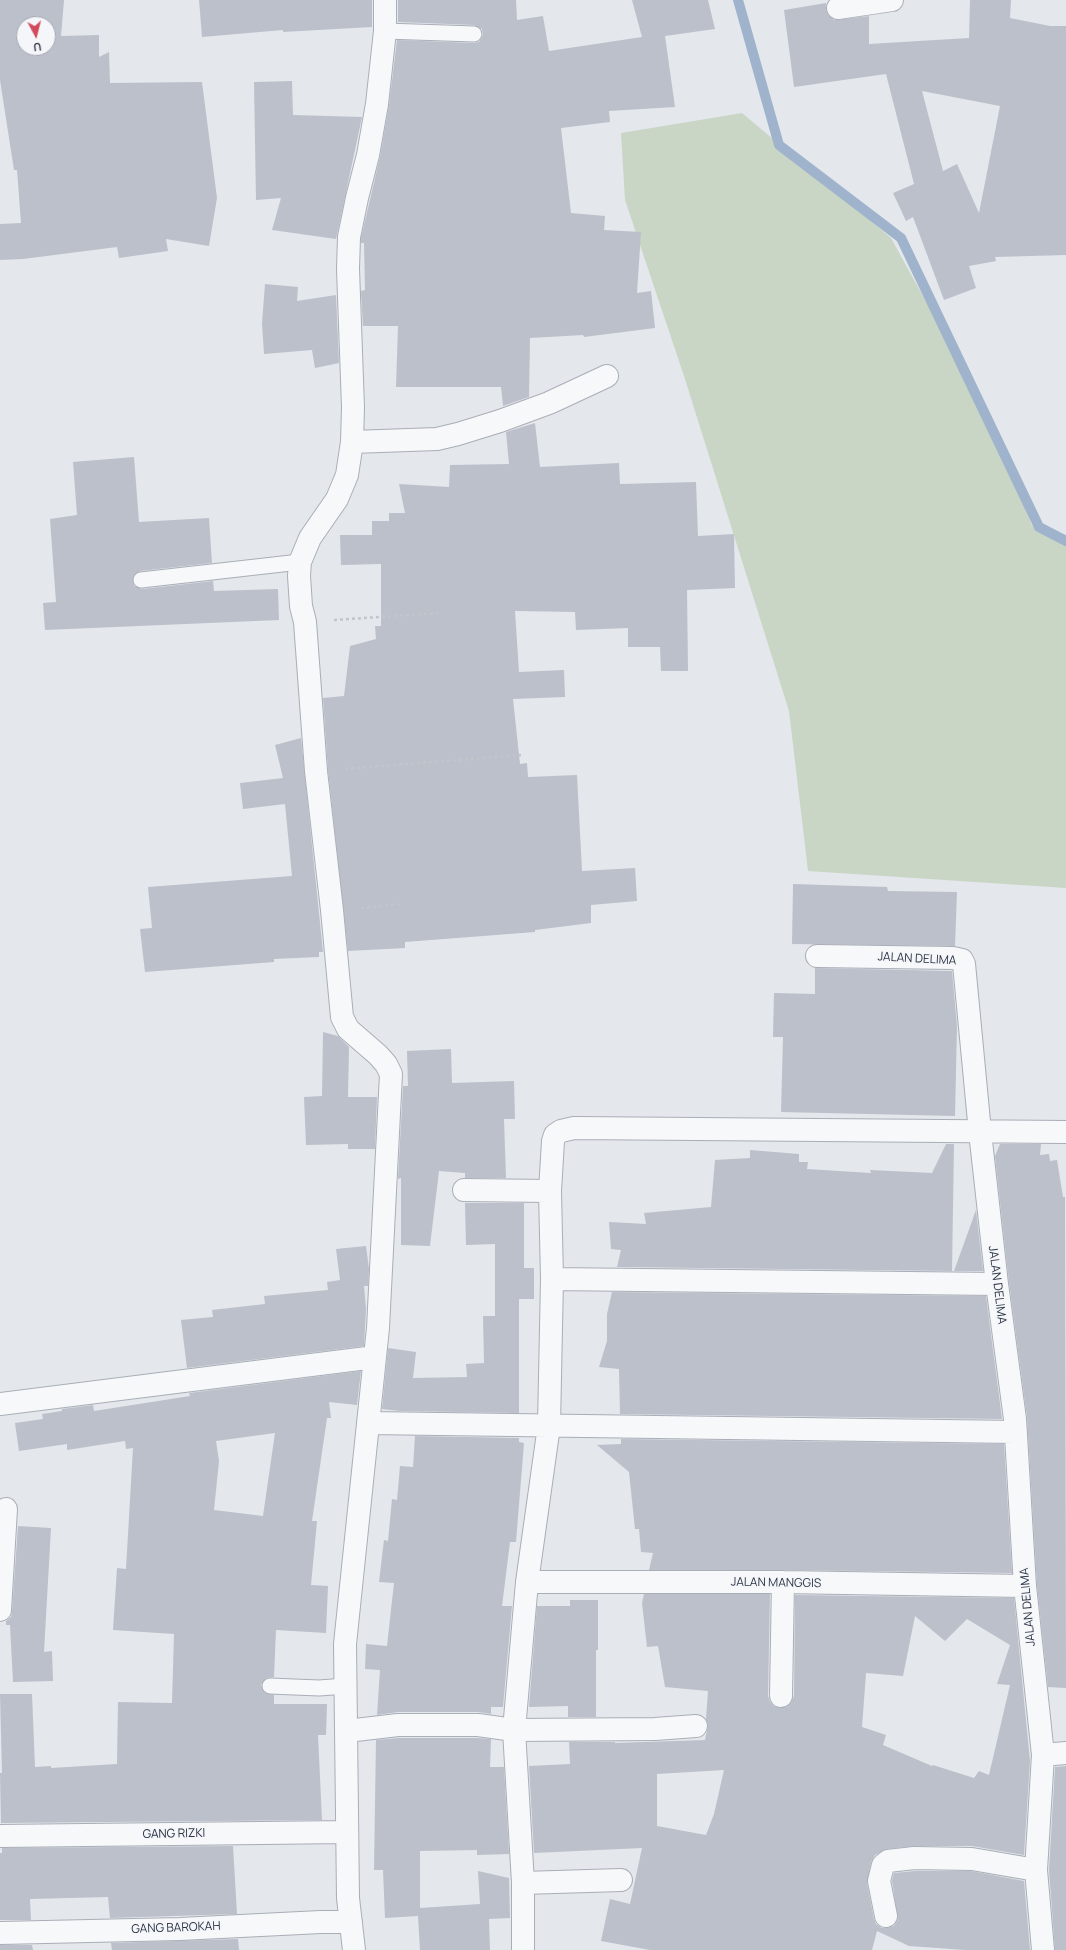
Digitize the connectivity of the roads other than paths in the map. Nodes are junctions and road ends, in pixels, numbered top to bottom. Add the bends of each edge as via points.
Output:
1 (385, 0) edge
2 (892, 0) edge
3 (838, 8) dead end
4 (385, 31) junction
5 (474, 34) dead end
6 (607, 376) dead end
7 (352, 442) junction
8 (300, 562) junction
9 (140, 580) dead end
10 (817, 956) dead end
11 (980, 1132) junction
12 (1066, 1132) edge
13 (464, 1190) dead end
14 (550, 1191) junction
15 (552, 1279) junction
16 (997, 1284) junction
17 (375, 1357) junction
18 (0, 1404) edge
19 (368, 1424) junction
20 (549, 1426) junction
21 (1016, 1432) junction
22 (6, 1509) dead end
23 (527, 1582) junction
24 (783, 1582) junction
25 (1025, 1586) junction
26 (0, 1610) edge
27 (270, 1686) dead end
28 (346, 1686) junction
29 (780, 1696) dead end
30 (696, 1726) dead end
31 (514, 1730) junction
32 (347, 1731) junction
33 (1066, 1753) edge
34 (1043, 1755) junction
35 (347, 1832) junction
36 (0, 1836) edge
37 (1036, 1870) junction
38 (621, 1880) dead end
39 (523, 1883) junction
40 (886, 1916) dead end
41 (351, 1922) junction
42 (0, 1933) edge
43 (354, 1950) edge
44 (523, 1950) edge
45 (1043, 1950) edge

1 - 4 street
2 - 3 street
4 - 5 lane
4 - 7 street via 373,126 349,237 353,372
6 - 7 street via 549,403 458,434 437,439
7 - 8 street via 343,486 326,517 310,538
8 - 9 lane
8 - 17 street via 301,606 305,622 316,771 342,1017 348,1029 378,1055 391,1074
10 - 11 street, JALAN DELIMA via 962,960
11 - 12 street
11 - 14 street via 574,1128 558,1132 553,1141
11 - 16 street, JALAN DELIMA
13 - 14 street
14 - 15 street
15 - 16 street
15 - 20 street
16 - 21 street, JALAN DELIMA
17 - 18 street
17 - 19 street
19 - 20 street
19 - 28 street via 346,1624
20 - 21 street
20 - 23 street
21 - 25 street, JALAN DELIMA
22 - 26 street
23 - 24 street, JALAN MANGGIS
23 - 31 street
24 - 25 street, JALAN MANGGIS
24 - 29 street
25 - 34 street, JALAN DELIMA
27 - 28 lane
28 - 32 street
30 - 31 street via 655,1729
31 - 32 street via 478,1725 398,1725
31 - 39 street
32 - 35 street
33 - 34 street
34 - 37 street, JALAN DELIMA
35 - 36 street, GANG RIZKI
35 - 41 street
37 - 40 street via 972,1859 914,1858 888,1861 883,1865 879,1881
37 - 45 street, JALAN DELIMA
38 - 39 street
39 - 44 street
41 - 42 street, GANG BAROKAH
41 - 43 street

